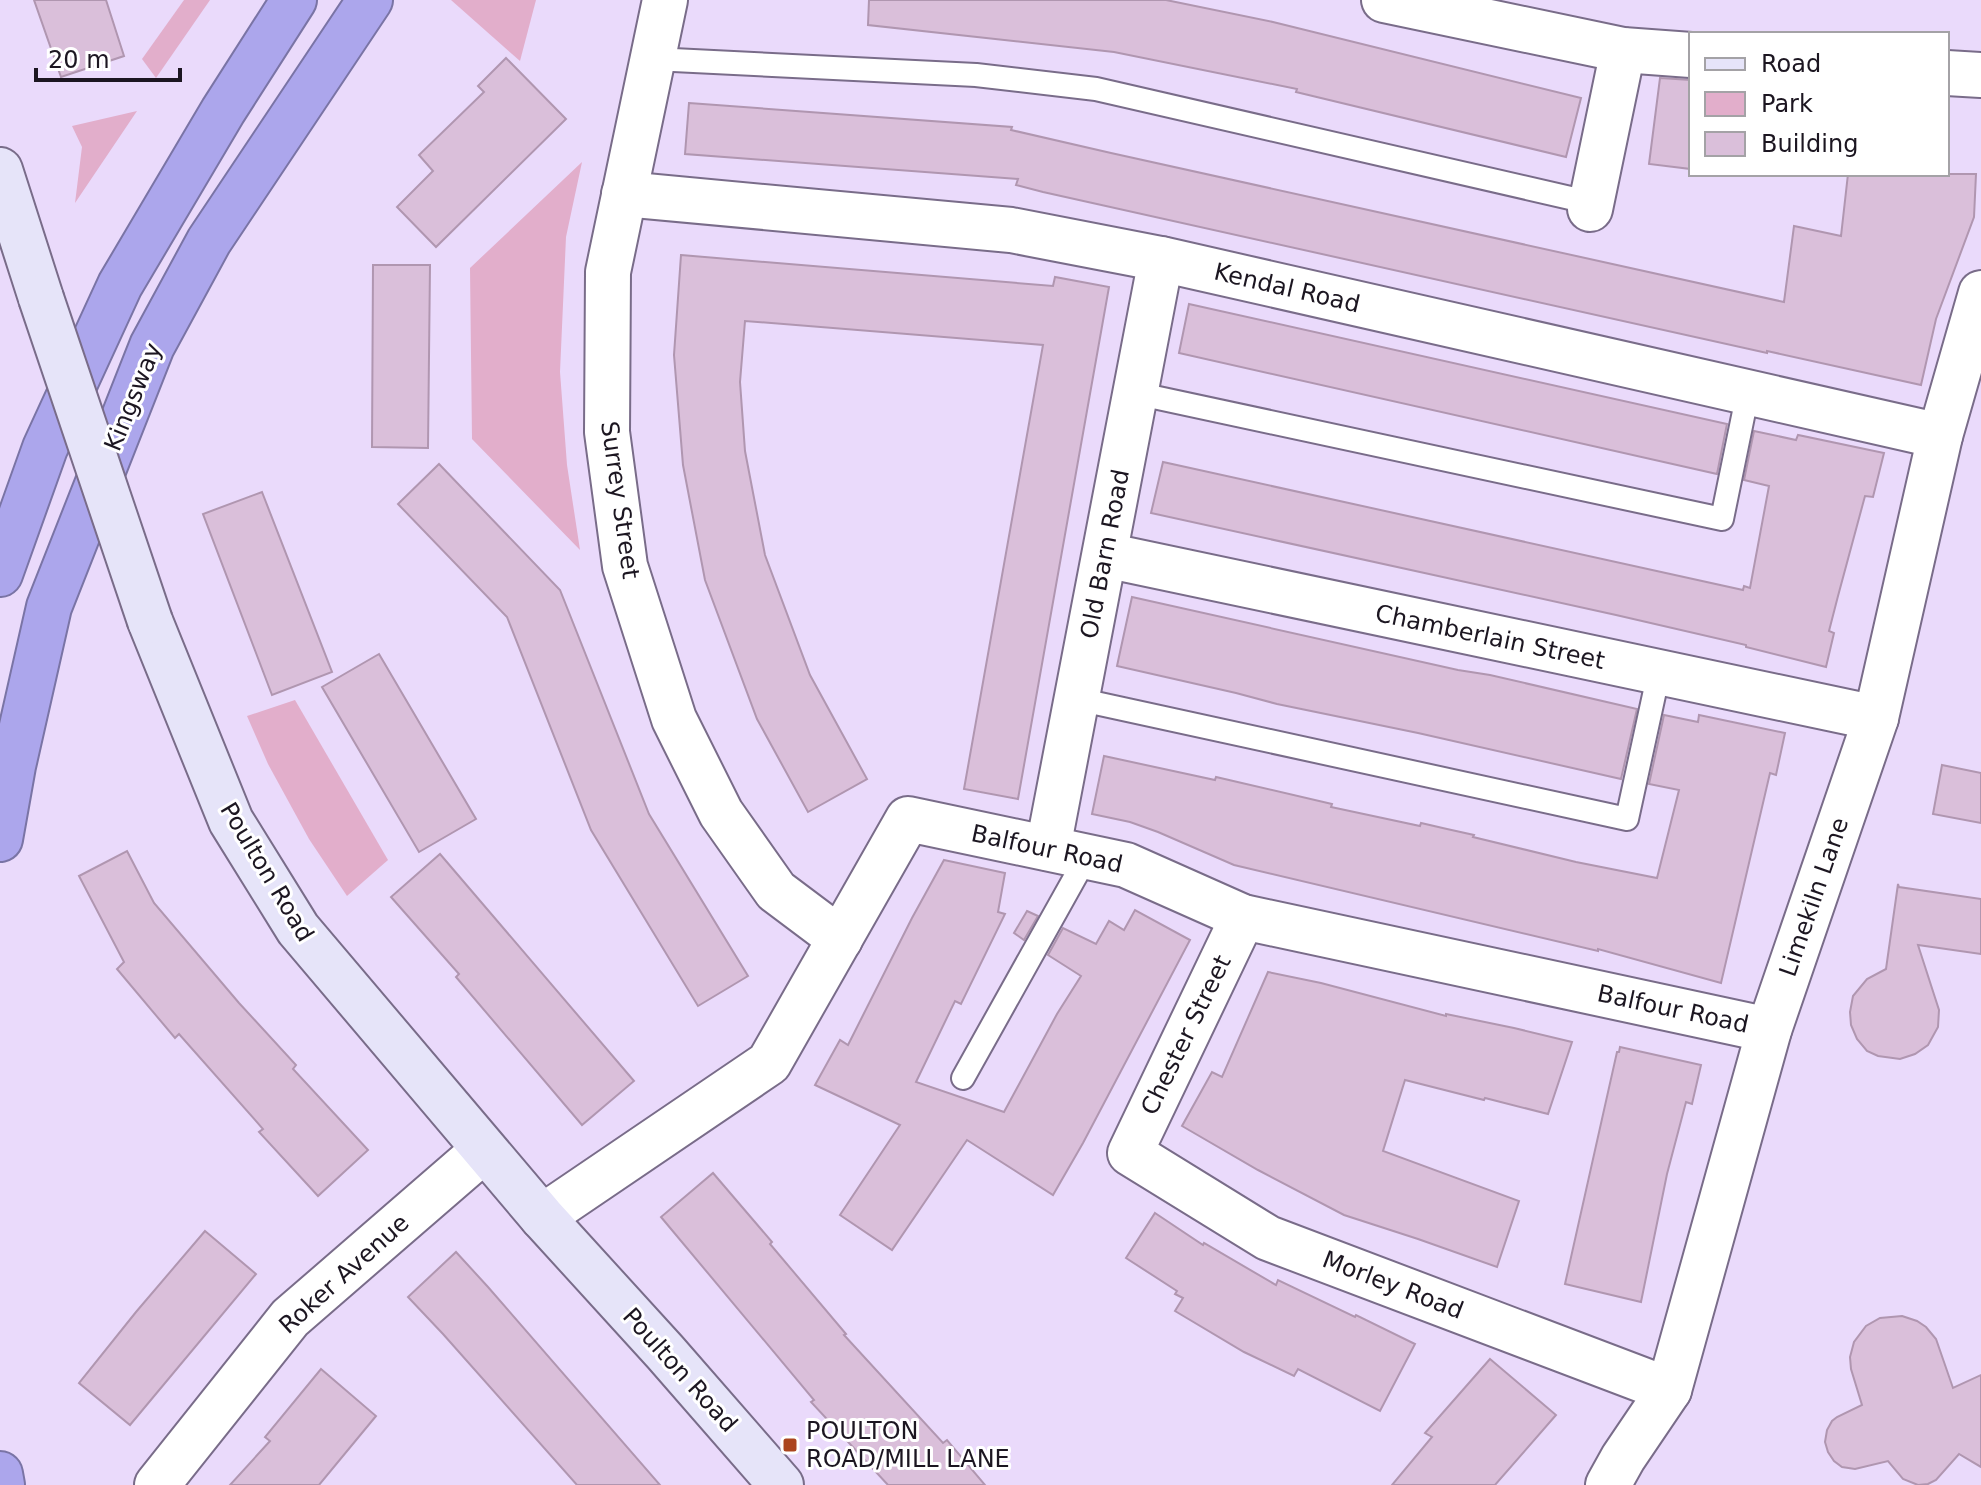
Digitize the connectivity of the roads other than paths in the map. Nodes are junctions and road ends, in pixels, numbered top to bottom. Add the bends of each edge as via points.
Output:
1 (294, 0) edge
2 (370, 0) edge
3 (665, 0) edge
4 (1384, 0) edge
5 (1623, 50) junction
6 (1689, 55) edge
7 (653, 59) junction
8 (1949, 73) edge
9 (1981, 75) edge
10 (0, 170) edge
11 (624, 194) junction
12 (1591, 206) joint
13 (10, 238) edge
14 (1161, 259) junction
15 (1981, 293) edge
16 (1748, 392) junction
17 (1135, 393) junction
18 (1940, 436) junction
19 (1105, 555) junction
20 (0, 574) edge
21 (1659, 672) junction
22 (1077, 699) junction
23 (1876, 718) junction
24 (0, 839) edge
25 (1068, 852) junction
26 (1243, 917) junction
27 (840, 939) junction
28 (1769, 1030) junction
29 (963, 1078) dead end
30 (484, 1150) junction
31 (1130, 1153) joint
32 (542, 1217) junction
33 (1669, 1390) junction
34 (0, 1474) edge
35 (2, 1485) edge
36 (157, 1485) edge
37 (781, 1485) edge
38 (1608, 1485) edge

1 - 20 highway via 120,285 45,448
2 - 24 highway, Kingsway via 209,241 152,346 49,607
3 - 7 street, Surrey Street
4 - 5 street
5 - 6 street
5 - 12 street
7 - 11 street, Surrey Street
7 - 12 lane via 976,75 1096,89
8 - 9 street
10 - 13 main road, Poulton Road
11 - 14 street, Kendal Road via 1011,230
11 - 27 street, Surrey Street via 608,272 607,432 625,566 674,719 721,813 776,891
13 - 30 main road, Poulton Road, bridge via 41,298 150,621 231,821 298,929
14 - 16 street, Kendal Road
14 - 17 street, Old Barn Road
15 - 18 street, Limekiln Lane
16 - 17 lane via 1722,519
16 - 18 street, Kendal Road
17 - 19 street, Old Barn Road
18 - 23 street, Limekiln Lane
19 - 21 street, Chamberlain Street
19 - 22 street, Old Barn Road
21 - 22 lane via 1627,819
21 - 23 street, Chamberlain Street
22 - 25 street, Old Barn Road
23 - 28 street, Limekiln Lane
25 - 26 street, Balfour Road via 1126,865
25 - 27 street, Balfour Road via 908,819
25 - 29 lane
26 - 28 street, Balfour Road
26 - 31 street, Chester Street
27 - 32 street, Balfour Road via 769,1063
28 - 33 street, Limekiln Lane
30 - 32 main road, Poulton Road
30 - 36 street, Roker Avenue via 290,1318
31 - 33 street, Morley Road via 1268,1238
32 - 37 main road, Poulton Road
33 - 38 street, Limekiln Lane
34 - 35 highway

